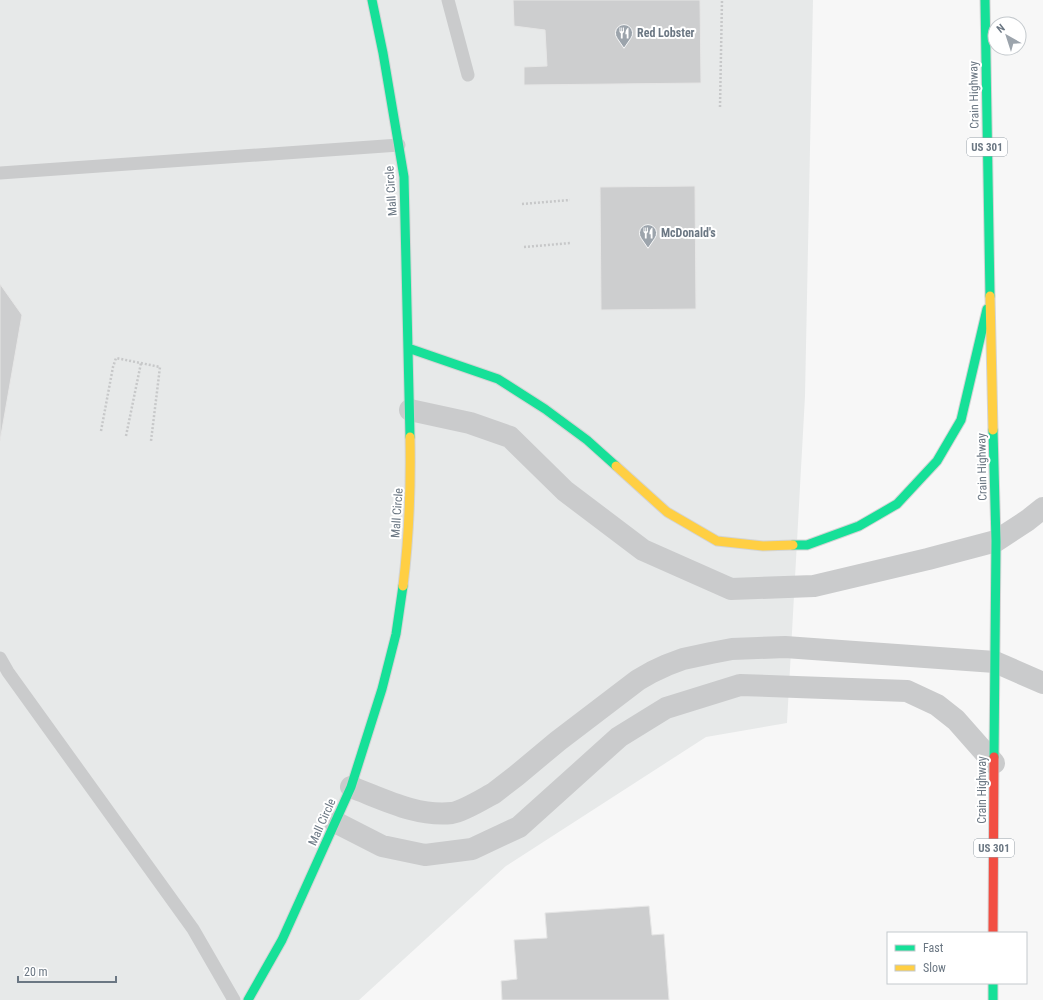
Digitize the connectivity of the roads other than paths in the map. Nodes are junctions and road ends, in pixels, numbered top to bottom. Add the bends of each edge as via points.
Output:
1 (372, 0) edge
2 (448, 0) edge
3 (986, 0) edge
4 (468, 75) dead end
5 (399, 145) junction
6 (0, 173) edge
7 (990, 294) junction
8 (408, 348) junction
9 (410, 410) junction
10 (1043, 508) edge
11 (996, 541) junction
12 (0, 658) edge
13 (995, 662) junction
14 (1043, 683) edge
15 (994, 763) junction
16 (351, 787) junction
17 (335, 822) junction
18 (993, 932) edge
19 (993, 984) edge
20 (234, 1000) edge
21 (248, 1000) edge
22 (993, 1000) edge

1 - 5 main road, Mall Circle
2 - 4 lane
3 - 7 main road, Crain Highway / US 301
5 - 6 lane
5 - 8 main road, Mall Circle via 404,177
7 - 8 main road via 961,420 937,461 897,504 860,526 807,545 763,546 717,541 667,512 587,440 505,383
7 - 11 main road, Crain Highway / US 301
8 - 9 main road, Mall Circle
9 - 11 street via 470,423 510,437 565,490 643,550 731,589 814,586
9 - 16 main road, Mall Circle via 412,479 405,568 396,634 382,689
10 - 11 street
11 - 13 main road, Crain Highway / US 301
12 - 20 lane via 193,929
13 - 14 street
13 - 15 main road, Crain Highway / US 301
13 - 16 street via 785,647 732,649 711,653 683,659 643,677 494,793 453,813 423,813
15 - 17 street via 956,720 937,705 907,691 740,685 666,708 619,738 519,827 472,849 425,855 382,846
15 - 18 main road, Crain Highway / US 301
16 - 17 main road, Mall Circle
17 - 21 main road, Mall Circle via 282,940
19 - 22 main road

